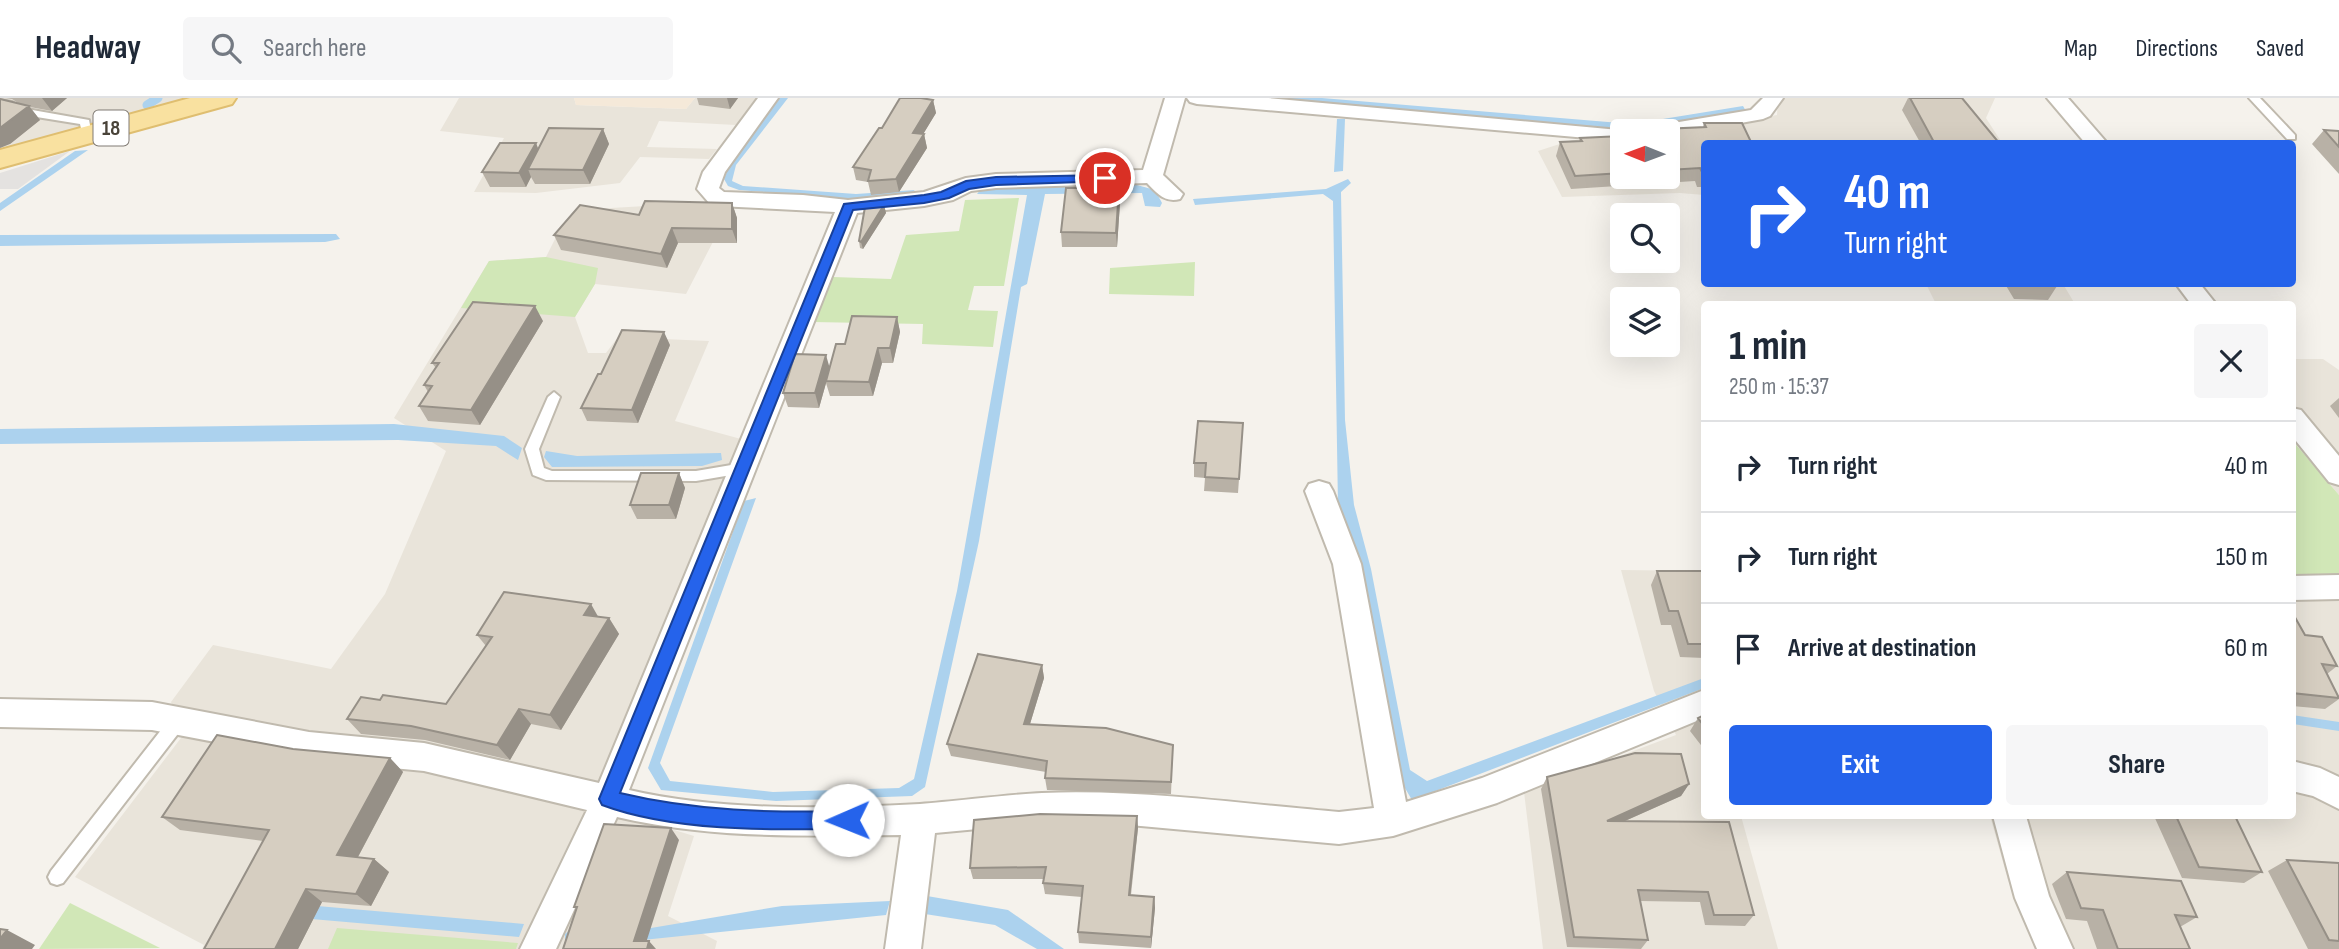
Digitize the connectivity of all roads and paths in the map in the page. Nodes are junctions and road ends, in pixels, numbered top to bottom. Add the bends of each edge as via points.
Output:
1 (768, 98) edge
2 (1175, 98) edge
3 (1197, 98) edge
4 (1773, 98) edge
5 (2057, 98) edge
6 (2254, 98) edge
7 (209, 100) edge
8 (0, 103) edge
9 (1680, 128) edge
10 (1610, 134) edge
11 (87, 135) junction
12 (2291, 137) dead end
13 (2094, 140) edge
14 (0, 159) edge
15 (1152, 176) junction
16 (1172, 194) dead end
17 (848, 207) junction
18 (2190, 287) edge
19 (2202, 301) edge
20 (554, 397) dead end
21 (2296, 422) edge
22 (743, 468) junction
23 (2339, 475) edge
24 (1320, 491) dead end
25 (2339, 587) edge
26 (2296, 588) edge
27 (1701, 705) edge
28 (0, 713) edge
29 (178, 721) junction
30 (2296, 777) edge
31 (2339, 794) edge
32 (609, 799) junction
33 (920, 819) junction
34 (2011, 819) edge
35 (1393, 821) junction
36 (57, 877) dead end
37 (538, 949) edge
38 (903, 949) edge
39 (2055, 949) edge

1 - 17 street via 714,172 708,189 718,198
2 - 15 street
3 - 10 street
4 - 9 street via 1756,115
5 - 13 street
6 - 12 lane
7 - 11 main road, 18
8 - 11 lane via 18,111 85,122
11 - 14 main road, 18
15 - 16 street
15 - 17 street via 996,181 924,199
17 - 22 street
18 - 19 street
20 - 22 lane via 532,449 538,471 551,476 696,477
21 - 23 street
22 - 32 street
24 - 35 street via 1347,564
25 - 26 street
27 - 35 street via 1485,792
28 - 29 street via 152,716
29 - 32 street via 309,746 424,757
29 - 36 lane
30 - 31 street
32 - 33 street via 664,813 776,821
32 - 37 street
33 - 35 street via 1042,808 1108,808 1339,828
33 - 38 street
34 - 39 street via 2032,898

